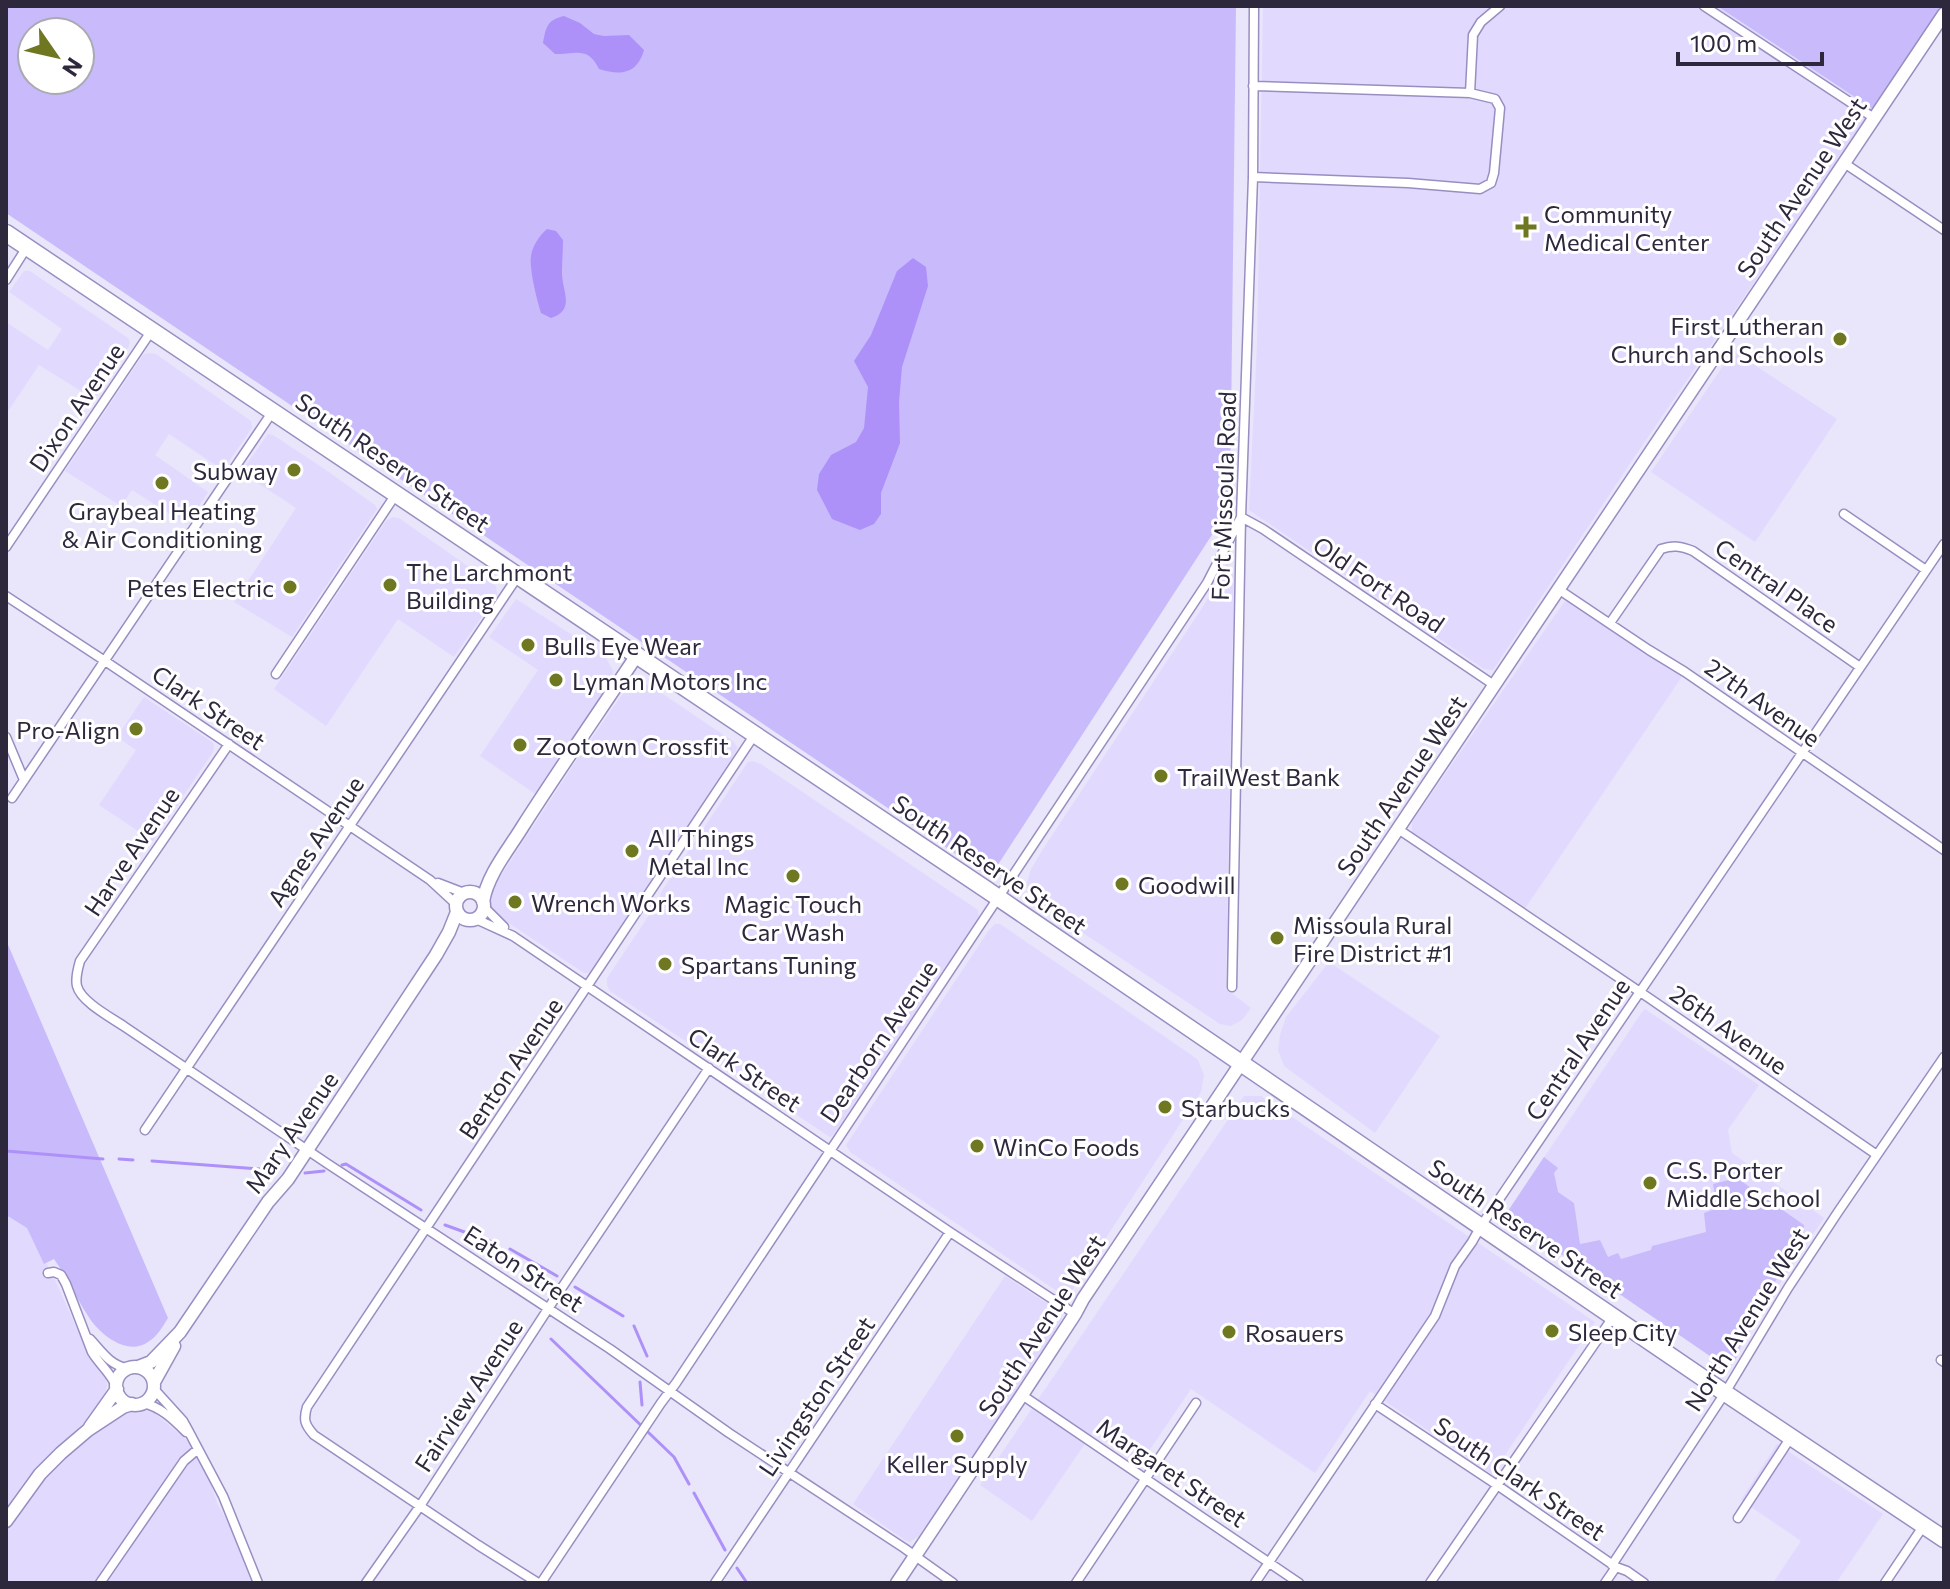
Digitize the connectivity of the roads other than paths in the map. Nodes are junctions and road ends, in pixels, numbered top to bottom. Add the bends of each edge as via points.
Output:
1 (1254, 6) edge
2 (1500, 6) edge
3 (1704, 6) edge
4 (1944, 14) edge
5 (1253, 86) junction
6 (1470, 93) junction
7 (1874, 118) junction
8 (1844, 163) junction
9 (1253, 177) junction
10 (1944, 230) edge
11 (6, 233) edge
12 (28, 247) junction
13 (6, 280) edge
14 (152, 330) junction
15 (273, 411) junction
16 (397, 494) junction
17 (1844, 514) dead end
18 (1241, 517) junction
19 (1944, 544) edge
20 (6, 547) edge
21 (1926, 570) junction
22 (518, 576) junction
23 (1558, 589) junction
24 (6, 596) edge
25 (1610, 623) junction
26 (637, 655) junction
27 (105, 661) junction
28 (1860, 667) junction
29 (276, 674) dead end
30 (1494, 685) junction
31 (755, 734) junction
32 (6, 737) edge
33 (229, 744) junction
34 (1801, 753) junction
35 (24, 780) junction
36 (12, 798) dead end
37 (348, 827) junction
38 (1398, 829) junction
39 (1944, 850) edge
40 (498, 866) junction
41 (999, 897) junction
42 (484, 904) junction
43 (465, 907) junction
44 (513, 936) junction
45 (76, 984) joint
46 (587, 987) junction
47 (1232, 987) dead end
48 (1640, 992) junction
49 (1944, 1057) edge
50 (1241, 1062) junction
51 (185, 1068) junction
52 (709, 1068) junction
53 (145, 1130) dead end
54 (307, 1150) junction
55 (830, 1151) junction
56 (1877, 1155) junction
57 (1481, 1226) junction
58 (427, 1228) junction
59 (950, 1232) junction
60 (48, 1273) dead end
61 (549, 1308) junction
62 (1075, 1314) junction
63 (1614, 1316) junction
64 (180, 1332) junction
65 (87, 1336) junction
66 (132, 1368) junction
67 (154, 1386) junction
68 (116, 1388) junction
69 (671, 1391) junction
70 (1725, 1393) junction
71 (1022, 1395) junction
72 (1196, 1403) dead end
73 (137, 1404) junction
74 (1375, 1404) junction
75 (85, 1432) junction
76 (1791, 1437) junction
77 (198, 1449) junction
78 (789, 1473) junction
79 (1146, 1479) junction
80 (1497, 1485) junction
81 (420, 1506) junction
82 (1738, 1518) dead end
83 (6, 1521) edge
84 (1924, 1525) junction
85 (1944, 1539) edge
86 (915, 1556) junction
87 (1269, 1562) junction
88 (1614, 1566) junction
89 (100, 1583) edge
90 (258, 1583) edge
91 (366, 1583) edge
92 (540, 1583) edge
93 (715, 1583) edge
94 (897, 1583) edge
95 (953, 1583) edge
96 (1076, 1583) edge
97 (1255, 1583) edge
98 (1299, 1583) edge
99 (1430, 1583) edge
100 (1605, 1583) edge
101 (1644, 1583) edge
102 (1885, 1583) edge

1 - 5 street, Fort Missoula Road
2 - 6 street via 1473,35
3 - 7 street
4 - 7 street, South Avenue West
5 - 6 street
5 - 9 street, Fort Missoula Road
6 - 9 street via 1495,99 1500,108 1494,173 1491,183 1480,189
7 - 8 street, South Avenue West
8 - 10 street
8 - 23 street, South Avenue West
9 - 18 street, Fort Missoula Road
11 - 12 highway, South Reserve Street
12 - 13 street
12 - 14 highway, South Reserve Street
14 - 15 highway, South Reserve Street
14 - 20 street, Dixon Avenue
15 - 16 highway, South Reserve Street
15 - 27 street
16 - 22 highway, South Reserve Street
16 - 29 street
17 - 21 street
18 - 30 street, Old Fort Road
18 - 41 street, Dearborn Avenue via 1207,583
18 - 47 street, Fort Missoula Road
19 - 21 street, Central Avenue
21 - 28 street, Central Avenue
22 - 26 highway, South Reserve Street
22 - 37 street, Agnes Avenue
23 - 25 street, 27th Avenue
23 - 30 street, South Avenue West
24 - 27 street, Clark Street
25 - 28 street, Central Place via 1661,549 1681,546
25 - 34 street, 27th Avenue
26 - 31 highway, South Reserve Street
26 - 40 street
27 - 33 street, Clark Street
27 - 35 street
28 - 34 street, Central Avenue
30 - 38 street, South Avenue West
31 - 41 highway, South Reserve Street
31 - 46 street, Benton Avenue
32 - 35 street
33 - 37 street, Clark Street
33 - 45 street, Harve Avenue via 80,961
34 - 39 street, 27th Avenue
34 - 48 street, Central Avenue
35 - 36 street
37 - 43 street, Clark Street
37 - 51 street, Agnes Avenue
38 - 48 street, 26th Avenue
38 - 50 street, South Avenue West
40 - 42 street
40 - 43 street
41 - 50 highway, South Reserve Street
41 - 55 street, Dearborn Avenue
42 - 43 street via 478,894
42 - 43 street via 480,916
42 - 44 street
43 - 44 street, Clark Street
43 - 54 street, Mary Avenue
44 - 46 street, Clark Street
45 - 51 street, Eaton Street via 94,1006
46 - 52 street, Clark Street
46 - 58 street, Benton Avenue
48 - 56 street, 26th Avenue
48 - 57 street, Central Avenue
49 - 56 street, North Avenue West
50 - 57 highway, South Reserve Street
50 - 62 street, South Avenue West
51 - 53 street, Agnes Avenue
51 - 54 street, Eaton Street
52 - 55 street, Clark Street
52 - 61 street, Fairview Avenue
54 - 58 street, Eaton Street
54 - 64 street, Mary Avenue
55 - 59 street, Clark Street
55 - 69 street, Dearborn Avenue
56 - 70 street, North Avenue West
57 - 63 highway, South Reserve Street
57 - 74 street, Central Avenue via 1455,1266 1435,1316
58 - 61 street, Eaton Street
58 - 81 street, Benton Avenue via 303,1418 314,1435
59 - 62 street, Clark Street
59 - 78 street, Livingston Street
60 - 65 street via 61,1275
61 - 69 street, Eaton Street
61 - 81 street, Fairview Avenue
62 - 71 street, South Avenue West
63 - 70 highway, South Reserve Street
63 - 80 street
64 - 66 street, Mary Avenue via 151,1362
64 - 67 street, Mary Avenue
65 - 66 street via 117,1366
65 - 68 street
66 - 67 street via 149,1372
66 - 68 street via 119,1376
67 - 73 street via 148,1400
67 - 77 street
68 - 73 street via 122,1399
68 - 75 street
69 - 78 street, Eaton Street
69 - 92 street, Dearborn Avenue
70 - 76 highway, South Reserve Street
70 - 88 street, North Avenue West
71 - 79 street, Margaret Street
71 - 86 street, South Avenue West
72 - 79 street
73 - 75 street
73 - 77 street via 164,1412
74 - 80 street, South Clark Street
74 - 87 street, Central Avenue
75 - 83 street via 40,1474
76 - 82 street
76 - 84 highway, South Reserve Street
77 - 89 street via 184,1461
77 - 90 street
78 - 86 street, Eaton Street
78 - 93 street, Livingston Street
79 - 87 street, Margaret Street
79 - 96 street
80 - 88 street, South Clark Street
80 - 99 street
81 - 91 street, Fairview Avenue
81 - 92 street
84 - 85 highway, South Reserve Street
84 - 102 street
86 - 94 street, South Avenue West
86 - 95 street, Eaton Street
87 - 97 street, Central Avenue
87 - 98 street, Margaret Street
88 - 100 street, North Avenue West
88 - 101 street, South Clark Street

